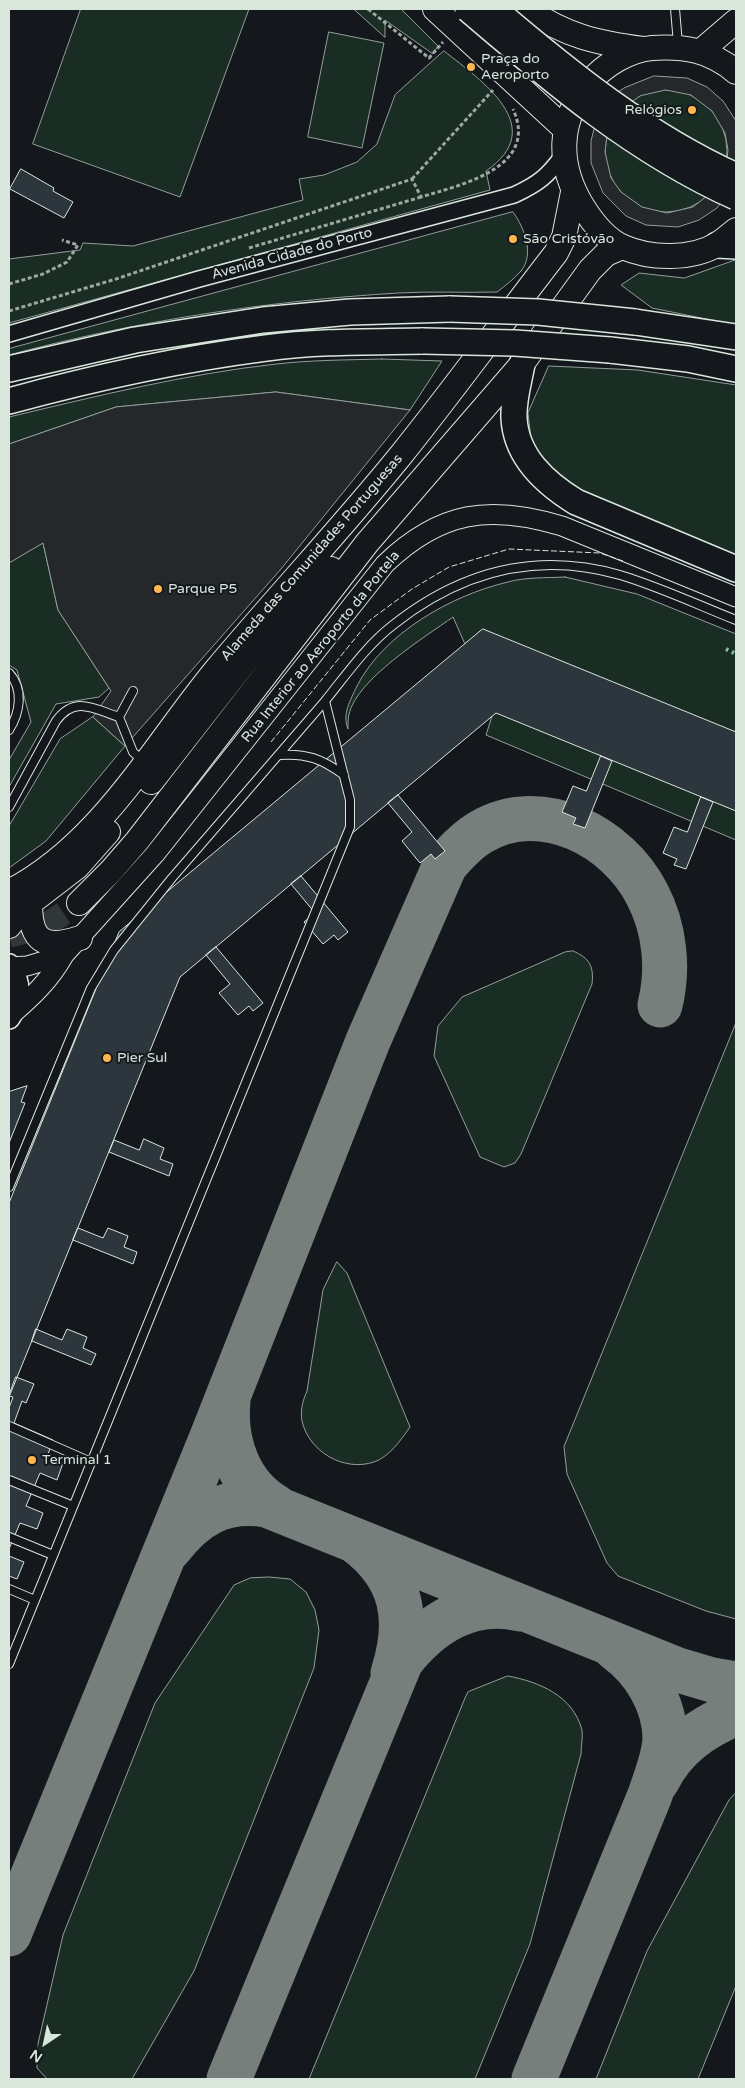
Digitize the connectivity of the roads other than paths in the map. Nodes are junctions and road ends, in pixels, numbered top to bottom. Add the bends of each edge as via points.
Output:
1 (435, 9) edge
2 (468, 9) edge
3 (494, 9) edge
4 (527, 9) edge
5 (676, 9) edge
6 (736, 20) edge
7 (643, 49) junction
8 (690, 49) junction
9 (736, 72) edge
10 (565, 129) junction
11 (563, 155) junction
12 (736, 176) edge
13 (573, 192) junction
14 (736, 197) edge
15 (730, 240) edge
16 (622, 247) junction
17 (9, 334) edge
18 (736, 337) edge
19 (522, 364) junction
20 (9, 369) edge
21 (736, 369) edge
22 (9, 401) edge
23 (367, 543) junction
24 (736, 568) edge
25 (736, 597) edge
26 (736, 620) edge
27 (9, 673) edge
28 (133, 691) dead end
29 (325, 701) junction
30 (119, 717) junction
31 (9, 730) edge
32 (279, 754) junction
33 (146, 764) junction
34 (344, 775) junction
35 (9, 807) edge
36 (19, 893) edge
37 (78, 903) tunnel mouth
38 (9, 926) edge
39 (80, 938) junction
40 (64, 955) junction
41 (10, 966) edge
42 (10, 1017) edge
43 (9, 1187) edge
44 (9, 1426) edge
45 (91, 1462) junction
46 (9, 1480) edge
47 (73, 1506) junction
48 (9, 1537) edge
49 (53, 1555) junction
50 (9, 1589) edge
51 (35, 1600) junction
52 (9, 1664) edge

1 - 10 main road
2 - 14 highway, bridge via 598,117 685,171
3 - 12 highway, bridge via 610,103 691,154
4 - 7 main road via 595,41
5 - 8 lane
6 - 8 main road
7 - 8 main road
7 - 10 main road via 611,63 595,76 582,92
8 - 9 main road via 725,63
10 - 11 main road
11 - 13 main road
11 - 17 street, Avenida Cidade do Porto via 537,185 514,195 199,279
13 - 16 main road via 601,232
13 - 33 main road, Alameda das Comunidades Portuguesas via 564,237 556,253 401,455 305,570 234,648
15 - 16 main road via 683,256 648,254
16 - 19 main road via 606,254 590,270
18 - 20 highway, bridge via 538,312 450,309 350,312 263,320 135,340
19 - 23 main road
19 - 24 highway via 514,418 518,440 531,465 552,487 576,502
21 - 22 highway, bridge via 688,359 516,343 339,342 267,348 142,369
23 - 36 main road via 327,572 258,645 150,784 77,867
23 - 37 main road via 137,840
25 - 39 street, Rua Interior ao Aeroporto da Portela via 562,526 534,518 482,513 440,524 401,548 385,564 155,854
26 - 29 lane via 619,575 577,566 524,565 438,592 391,626
27 - 31 lane via 19,689 19,701
28 - 30 lane
29 - 32 lane
29 - 34 lane
30 - 33 lane via 133,752
30 - 35 lane via 90,707 65,709
32 - 34 lane via 299,753 326,762
32 - 43 lane via 114,950 91,988
33 - 36 main road, Alameda das Comunidades Portuguesas via 91,828
34 - 45 lane via 350,800 350,827
36 - 38 main road via 21,910
36 - 39 main road via 30,924 42,940 62,944
39 - 40 street, Rua Interior ao Aeroporto da Portela
40 - 41 street via 27,966
40 - 42 street, Rua Interior ao Aeroporto da Portela via 54,973
41 - 42 main road via 18,988 16,1005
44 - 45 lane
45 - 47 lane
46 - 47 lane
47 - 49 lane
48 - 49 lane
49 - 51 lane
50 - 51 lane
51 - 52 lane

